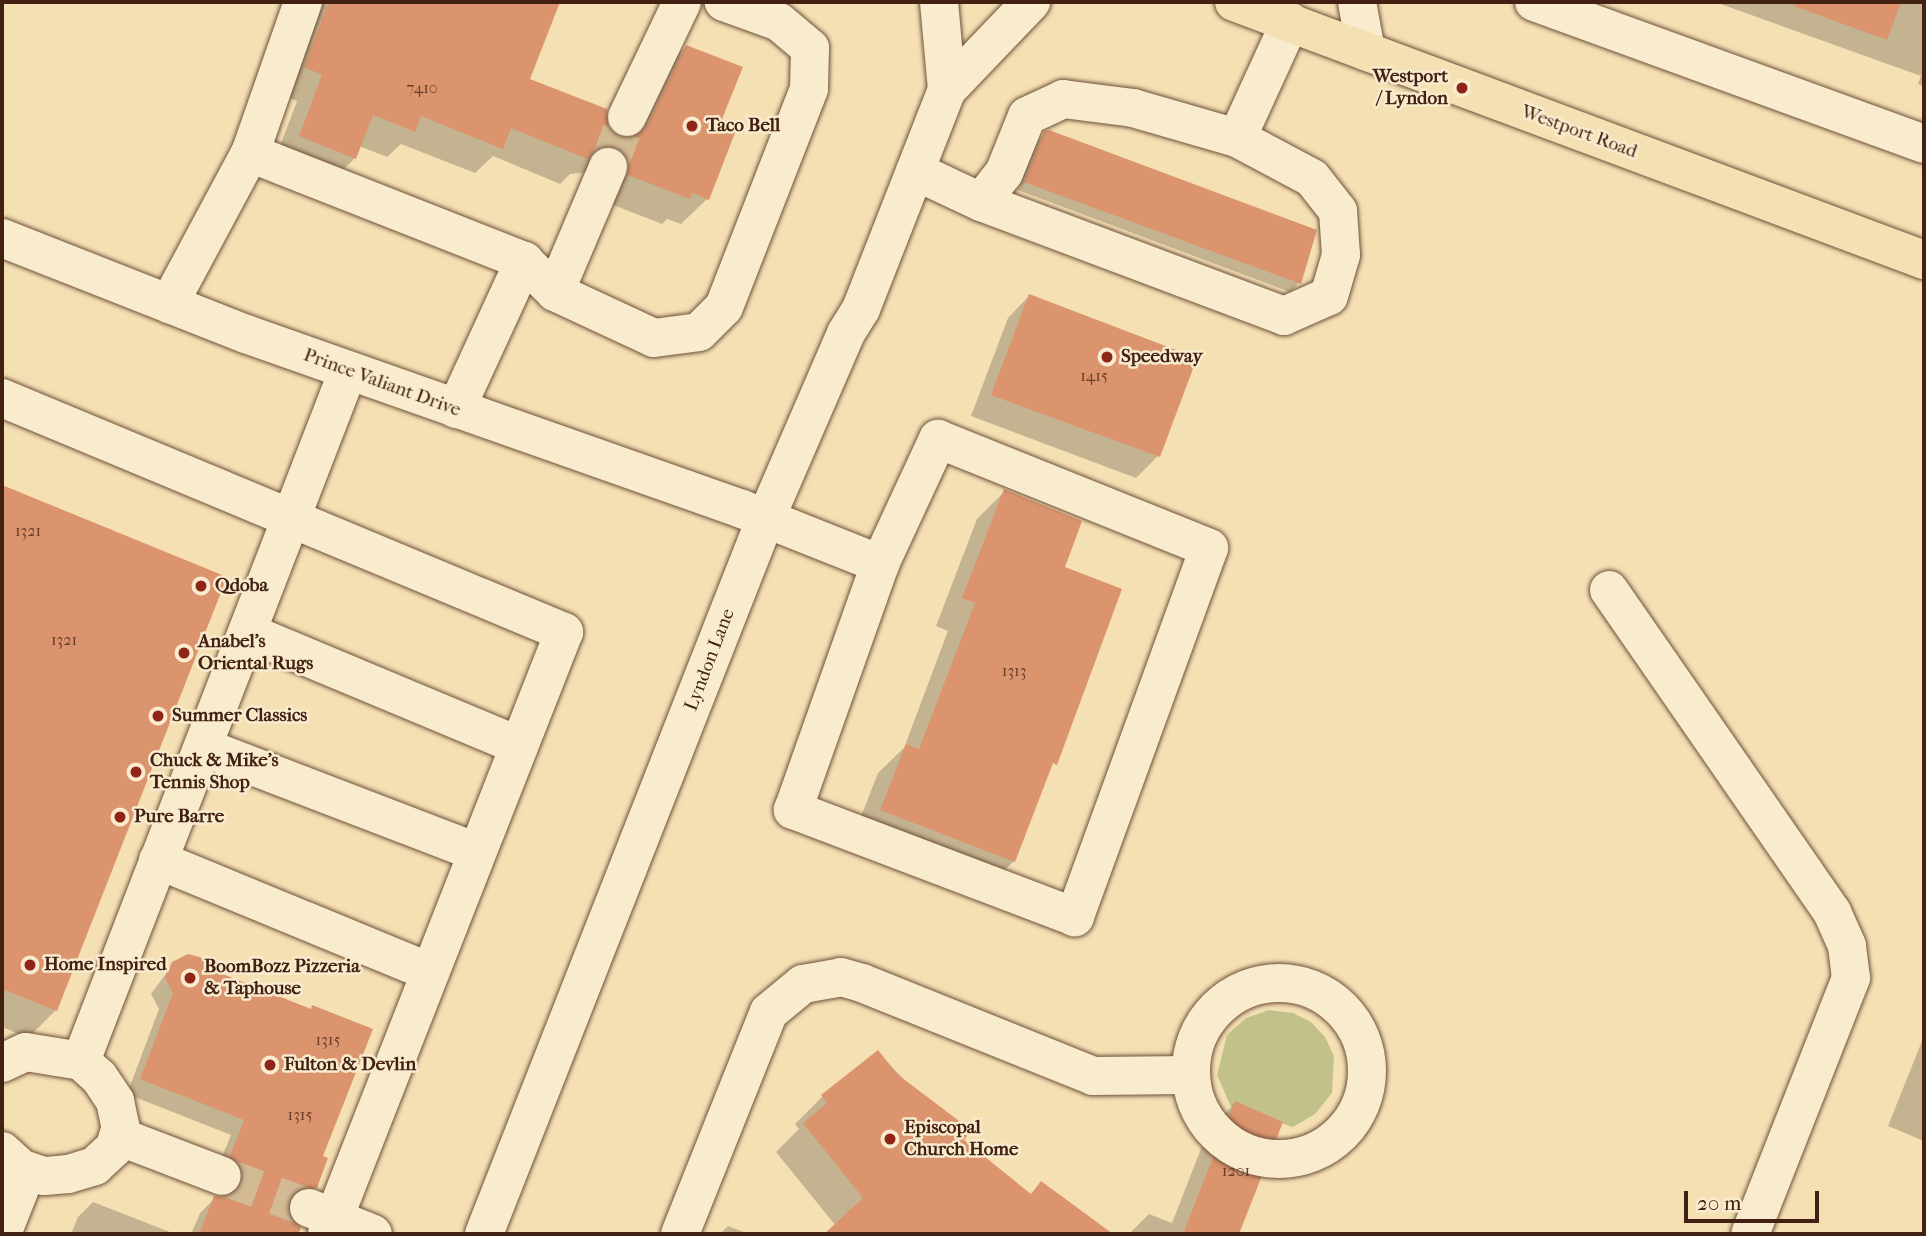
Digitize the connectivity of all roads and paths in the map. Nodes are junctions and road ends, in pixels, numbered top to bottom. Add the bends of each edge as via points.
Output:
1 (303, 2) edge
2 (682, 2) edge
3 (724, 2) edge
4 (939, 2) edge
5 (1031, 2) edge
6 (1234, 2) edge
7 (1357, 2) edge
8 (1534, 2) edge
9 (1290, 22) junction
10 (1366, 51) junction
11 (947, 90) junction
12 (627, 117) tunnel mouth
13 (1237, 138) junction
14 (1924, 144) edge
15 (250, 153) junction
16 (608, 167) tunnel mouth
17 (915, 171) junction
18 (981, 202) junction
19 (2, 238) edge
20 (1924, 260) edge
21 (524, 261) junction
22 (555, 292) junction
23 (169, 304) junction
24 (348, 371) junction
25 (2, 398) edge
26 (456, 409) junction
27 (292, 517) junction
28 (766, 518) junction
29 (880, 564) junction
30 (1609, 590) dead end
31 (247, 632) junction
32 (519, 746) junction
33 (203, 747) junction
34 (477, 852) junction
35 (158, 860) junction
36 (430, 972) junction
37 (81, 1061) junction
38 (2, 1063) edge
39 (1191, 1075) junction
40 (118, 1136) junction
41 (15, 1161) edge
42 (222, 1176) tunnel mouth
43 (323, 1220) edge
44 (2, 1234) edge
45 (373, 1234) edge
46 (484, 1234) edge
47 (680, 1234) edge
48 (1750, 1234) edge

1 - 15 street
2 - 12 street
3 - 22 street via 779,23 810,48 809,89 724,307 699,332 654,338
4 - 11 street, Lyndon Lane
5 - 11 street, Lyndon Lane
6 - 9 main road, Westport Road
7 - 10 street
8 - 14 street
9 - 10 main road, Westport Road
9 - 13 street
10 - 20 main road, Westport Road
11 - 17 street, Lyndon Lane
13 - 18 street via 1133,108 1063,99 1027,116 1004,173
13 - 18 street via 1312,178 1338,211 1341,255 1329,296 1284,316
15 - 21 street
15 - 23 street
16 - 22 street
17 - 18 street
17 - 28 street, Lyndon Lane via 861,309 846,333
19 - 23 street, Prince Valiant Drive
21 - 22 street
21 - 26 street
23 - 24 street, Prince Valiant Drive
24 - 26 street, Prince Valiant Drive
24 - 27 street
25 - 27 street
26 - 28 street, Prince Valiant Drive
27 - 31 street
27 - 32 street via 564,632
28 - 29 street, Prince Valiant Drive
28 - 46 street, Lyndon Lane
29 - 29 street via 793,810 1075,918 1209,548 938,439
30 - 48 street via 1824,901 1847,946 1852,978
31 - 32 street
31 - 33 street
32 - 34 street
33 - 34 street
33 - 35 street
34 - 36 street
35 - 36 street
35 - 37 street
36 - 43 street
37 - 38 street via 26,1052
37 - 40 street via 115,1101
39 - 39 street via 1199,1110 1217,1134 1242,1152 1270,1159 1298,1158 1324,1147 1346,1129 1361,1106 1368,1078 1365,1050 1355,1024 1336,1002 1312,988 1282,982 1252,986 1225,1000 1205,1022 1193,1051
39 - 47 street via 1093,1076 862,983 841,977 803,984 769,1012
40 - 41 street via 114,1148 95,1166 44,1176
40 - 42 street
41 - 44 street
43 - 45 street

